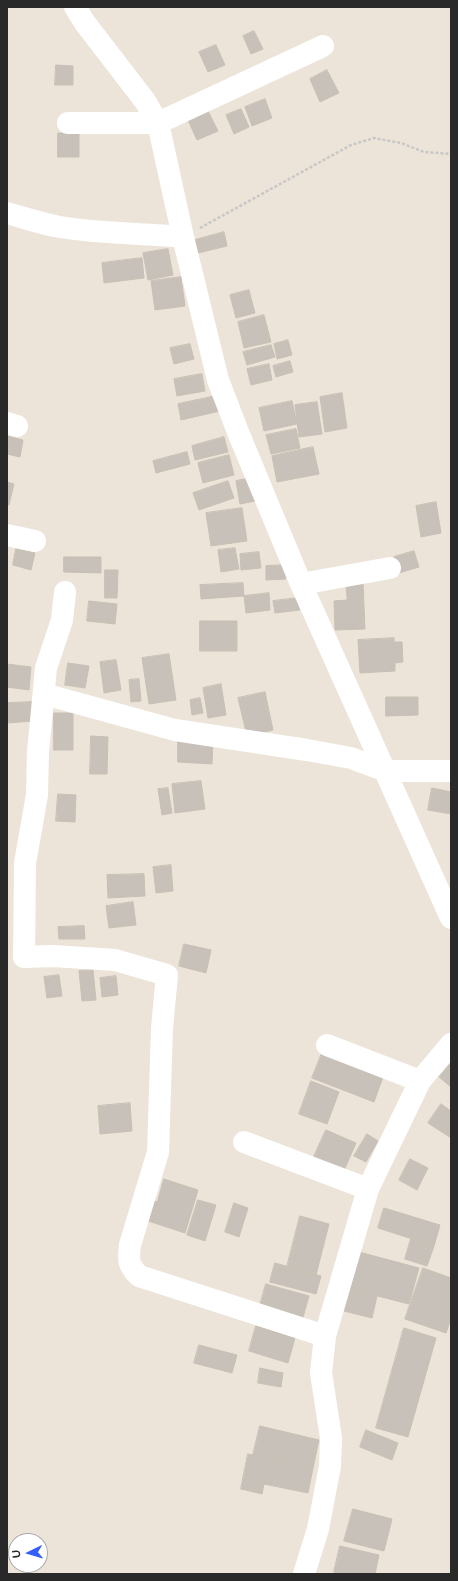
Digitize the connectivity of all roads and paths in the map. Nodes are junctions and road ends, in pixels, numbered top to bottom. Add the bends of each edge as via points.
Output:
1 (74, 7) edge
2 (323, 46) dead end
3 (68, 123) dead end
4 (158, 123) junction
5 (451, 154) edge
6 (7, 213) edge
7 (183, 237) junction
8 (7, 535) edge
9 (35, 541) dead end
10 (390, 568) dead end
11 (301, 584) junction
12 (65, 592) dead end
13 (44, 694) junction
14 (386, 771) junction
15 (451, 771) edge
16 (16, 863) edge
17 (451, 918) edge
18 (15, 958) edge
19 (451, 1044) edge
20 (327, 1045) dead end
21 (420, 1081) junction
22 (244, 1142) dead end
23 (368, 1189) junction
24 (325, 1336) junction
25 (304, 1574) edge

1 - 4 street via 145,101
2 - 4 street
3 - 4 street
4 - 7 street
5 - 7 path via 424,152 401,143 374,138 351,145
6 - 7 street via 87,231
7 - 11 street via 218,380
8 - 9 street
10 - 11 street
11 - 14 street
12 - 13 street via 62,620 46,668
13 - 14 street via 175,730 351,758
13 - 16 street via 36,795
14 - 15 street
14 - 17 street
16 - 18 street
18 - 24 street via 54,956 115,960 167,975 162,1028 158,1152 130,1245 128,1257 131,1268 139,1276
19 - 21 street
20 - 21 street
21 - 23 street
22 - 23 street
23 - 24 street
24 - 25 street via 321,1373 331,1438 330,1466 318,1529

